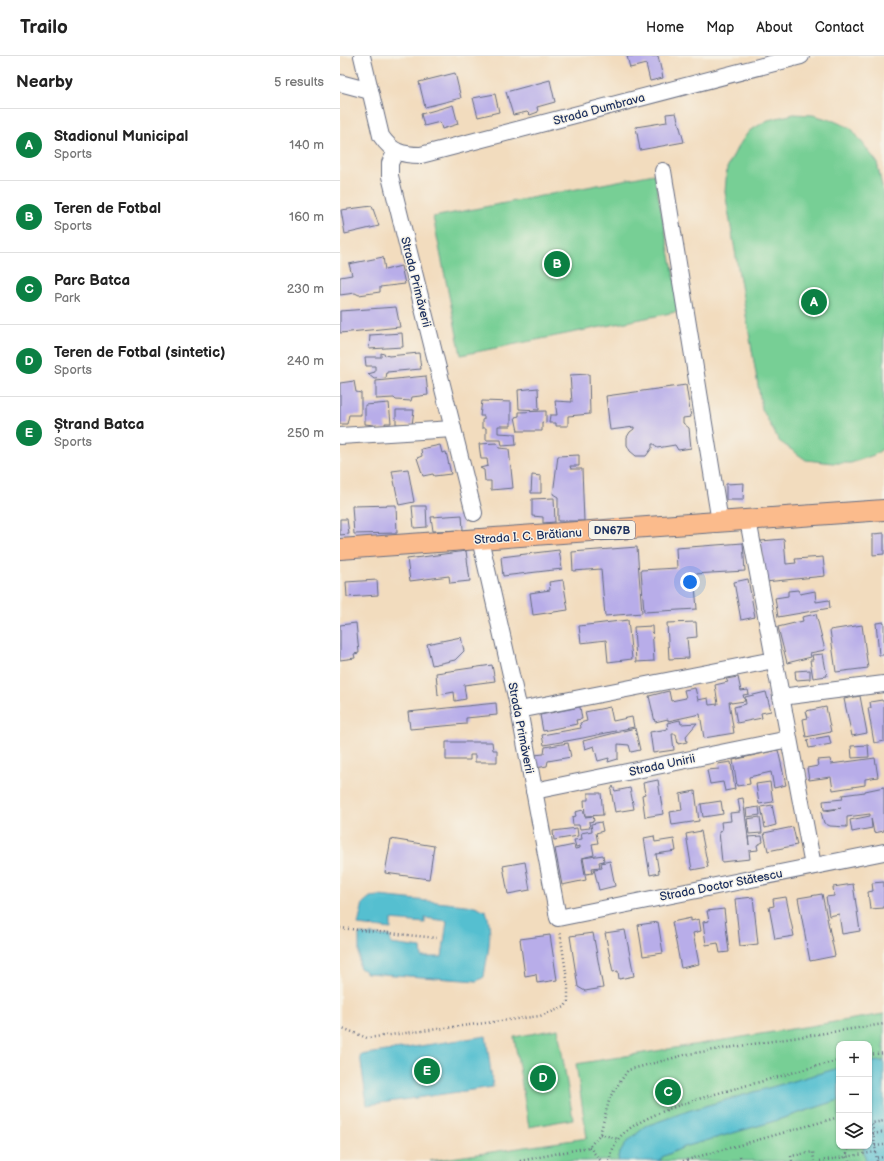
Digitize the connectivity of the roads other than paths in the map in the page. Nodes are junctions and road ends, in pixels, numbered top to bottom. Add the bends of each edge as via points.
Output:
1 (362, 56) edge
2 (801, 56) edge
3 (340, 83) edge
4 (370, 91) junction
5 (396, 151) junction
6 (663, 171) dead end
7 (453, 429) junction
8 (340, 436) edge
9 (884, 510) edge
10 (474, 513) dead end
11 (748, 520) junction
12 (720, 522) junction
13 (480, 539) junction
14 (340, 549) edge
15 (774, 660) junction
16 (884, 684) edge
17 (781, 697) junction
18 (519, 710) junction
19 (789, 739) junction
20 (534, 791) junction
21 (884, 852) edge
22 (813, 866) junction
23 (558, 918) joint

1 - 4 street
2 - 5 street, Strada Dumbrava via 421,155 408,155
3 - 4 street
4 - 5 street via 381,136
5 - 7 street, Strada Primăverii via 390,163 390,176
6 - 12 street
7 - 8 street
7 - 10 street, Strada Primăverii
9 - 11 main road, Strada I. C. Brătianu / DN67B
11 - 12 main road, Strada I. C. Brătianu / DN67B
11 - 15 street
12 - 13 main road, Strada I. C. Brătianu / DN67B
13 - 14 main road, Strada I. C. Brătianu / DN67B
13 - 18 street, Strada Primăverii
15 - 17 street
15 - 18 street
16 - 17 street
17 - 19 street
18 - 20 street, Strada Primăverii
19 - 20 street, Strada Unirii
19 - 22 street
20 - 23 street, Strada Primăverii
21 - 22 street, Strada Doctor Stătescu
22 - 23 street, Strada Doctor Stătescu

